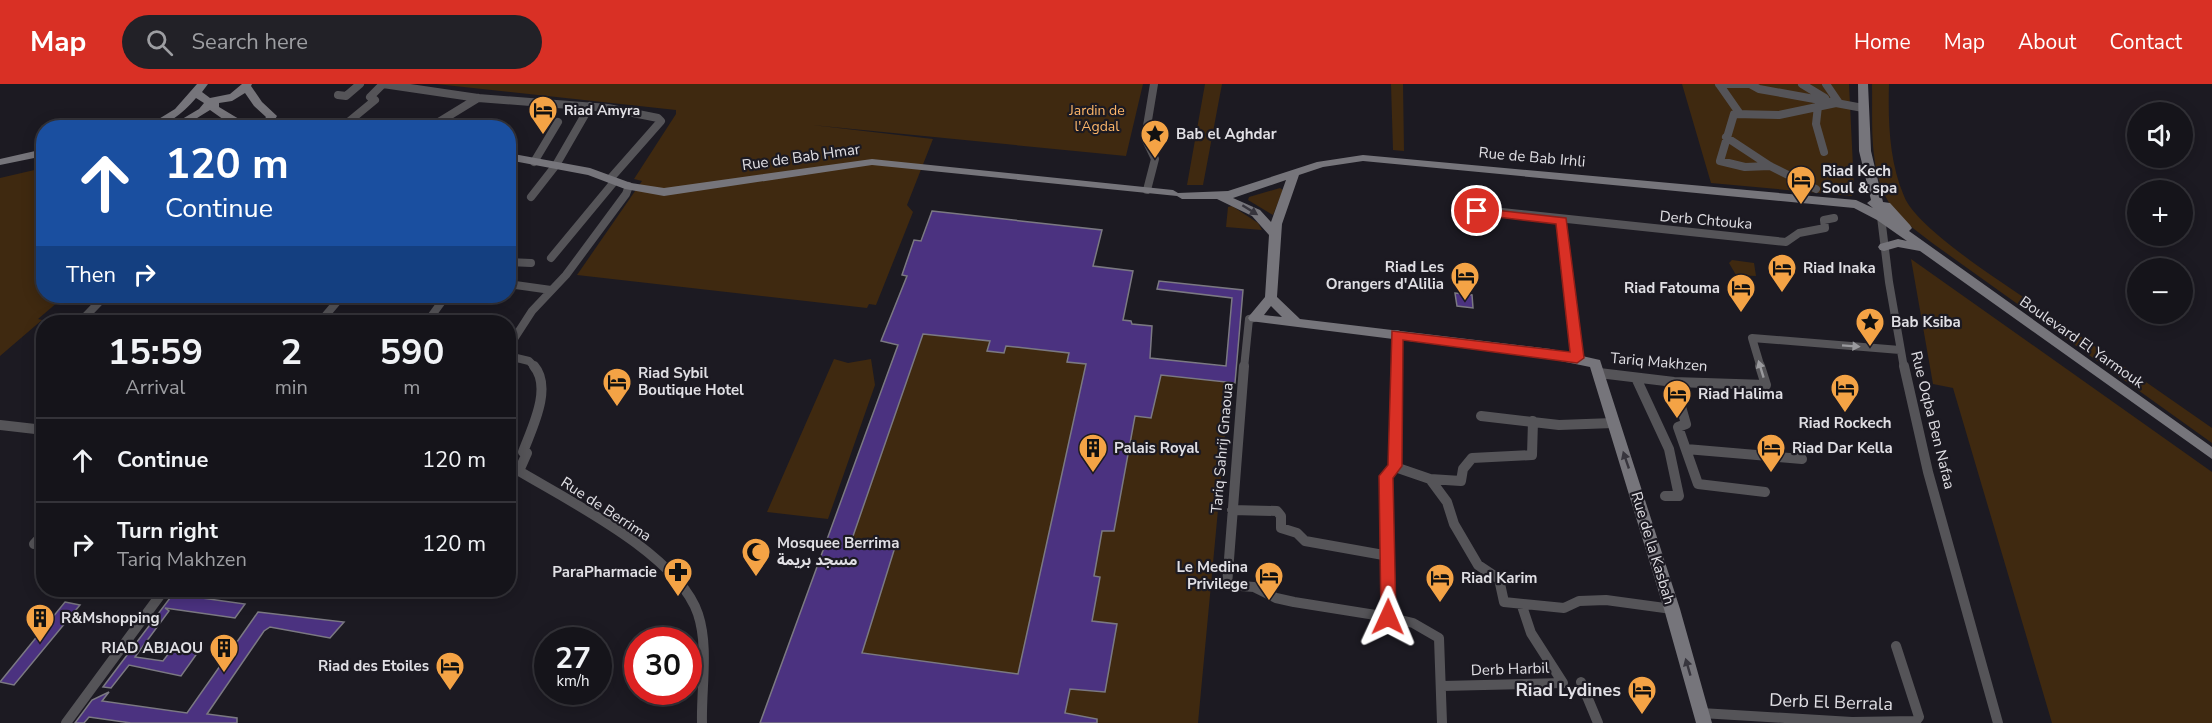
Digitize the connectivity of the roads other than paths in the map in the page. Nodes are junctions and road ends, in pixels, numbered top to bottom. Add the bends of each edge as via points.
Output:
1 (362, 84) edge
2 (1154, 84) edge
3 (1719, 84) edge
4 (1802, 84) edge
5 (1826, 84) edge
6 (1838, 84) edge
7 (1863, 84) edge
8 (247, 85) edge
9 (378, 85) edge
10 (199, 88) edge
11 (338, 95) dead end
12 (478, 98) junction
13 (1837, 100) junction
14 (213, 101) junction
15 (590, 106) junction
16 (1818, 106) junction
17 (1863, 108) junction
18 (1740, 114) junction
19 (165, 120) edge
20 (186, 120) edge
21 (234, 120) edge
22 (269, 120) edge
23 (351, 120) edge
24 (442, 120) edge
25 (558, 122) dead end
26 (1726, 137) junction
27 (1824, 152) dead end
28 (36, 154) edge
29 (516, 158) edge
30 (0, 162) edge
31 (36, 162) edge
32 (534, 162) junction
33 (556, 165) junction
34 (1770, 166) junction
35 (0, 169) edge
36 (1294, 174) junction
37 (612, 180) junction
38 (629, 186) junction
39 (1816, 189) dead end
40 (1147, 190) junction
41 (1178, 194) joint
42 (1220, 196) junction
43 (531, 197) dead end
44 (1877, 203) junction
45 (1856, 204) junction
46 (1473, 209) dead end
47 (1881, 217) junction
48 (1834, 218) dead end
49 (1562, 220) junction
50 (1274, 233) junction
51 (1884, 248) junction
52 (1932, 256) junction
53 (551, 258) dead end
54 (516, 262) edge
55 (531, 263) dead end
56 (516, 285) edge
57 (551, 290) junction
58 (1271, 298) junction
59 (98, 303) edge
60 (336, 303) edge
61 (87, 315) edge
62 (326, 315) edge
63 (1254, 318) junction
64 (1295, 322) junction
65 (1397, 334) junction
66 (516, 336) edge
67 (1900, 350) junction
68 (516, 358) edge
69 (1577, 358) junction
70 (1599, 373) junction
71 (1636, 378) junction
72 (1674, 382) junction
73 (1481, 416) dead end
74 (1533, 421) junction
75 (1613, 423) junction
76 (0, 425) edge
77 (36, 429) edge
78 (1686, 449) junction
79 (2212, 454) edge
80 (1802, 459) dead end
81 (1395, 466) junction
82 (516, 468) edge
83 (516, 472) edge
84 (1430, 479) junction
85 (1765, 492) dead end
86 (1665, 496) dead end
87 (1232, 510) junction
88 (1389, 556) junction
89 (159, 597) edge
90 (1522, 606) junction
91 (1672, 609) junction
92 (1388, 617) junction
93 (1896, 646) dead end
94 (1581, 682) dead end
95 (1442, 686) junction
96 (1702, 718) edge
97 (66, 723) edge
98 (702, 723) edge
99 (1442, 723) edge
100 (1598, 723) edge
101 (1998, 723) edge

1 - 11 street via 346,96
2 - 40 street via 1145,138 1155,159
3 - 13 street via 1750,84 1759,89
3 - 18 street
4 - 13 street
5 - 13 street
6 - 13 street
7 - 17 main road, Rue Oqba Ben Nafaa
8 - 14 main road via 234,96
8 - 22 main road via 258,104 272,116
9 - 12 street
9 - 23 street via 370,97 375,100
10 - 14 main road via 202,99
10 - 19 main road
12 - 15 street
12 - 24 street
13 - 16 street
13 - 17 street
14 - 20 main road
14 - 21 main road via 219,113
15 - 33 street
15 - 37 street via 661,121
16 - 18 street via 1779,115
16 - 27 street via 1816,124
17 - 44 main road, Rue Oqba Ben Nafaa via 1867,166
18 - 26 street via 1734,114
25 - 32 street
26 - 34 street
26 - 34 street via 1720,161 1745,167
28 - 30 main road
29 - 32 main road, Rue de Bab Hmar
31 - 35 main road
32 - 33 main road, Rue de Bab Hmar
33 - 37 main road, Rue de Bab Hmar
33 - 43 street
34 - 39 street
36 - 42 main road, Rue de Bab Irhli
36 - 45 main road, Rue de Bab Irhli via 1332,161 1384,159
36 - 50 main road
37 - 38 main road, Rue de Bab Hmar
37 - 53 street
38 - 40 main road, Rue de Bab Hmar via 679,191 872,162
38 - 57 street
40 - 41 main road, Rue de Bab Hmar
41 - 42 main road, Rue de Bab Irhli
42 -> 50 main road via 1250,209
44 - 45 main road
44 - 47 main road, Rue Oqba Ben Nafaa
44 - 52 main road, Boulevard El Yarmouk via 1888,208
45 - 47 main road, Rue de Bab Irhli
46 - 49 street, Derb Chtouka
47 - 51 street, Rue Oqba Ben Nafaa
47 - 52 main road, Boulevard El Yarmouk
48 - 49 street, Derb Chtouka via 1824,220 1825,228 1799,233 1786,242
49 - 69 street
50 - 58 main road
51 - 52 main road via 1904,244
51 - 67 street, Rue Oqba Ben Nafaa
52 - 79 main road, Boulevard El Yarmouk
54 - 55 street
56 - 57 street
57 - 66 street
58 - 63 main road
58 - 64 main road
59 - 61 street
60 - 62 street
63 - 64 main road, Tariq Makhzen
63 - 87 street, Tariq Sahrij Gnaoua via 1249,319
64 - 65 main road, Tariq Makhzen
65 - 69 main road, Tariq Makhzen
65 - 81 street
72 -> 67 street, Tariq Makhzen via 1766,385 1752,338
67 - 101 street, Rue Oqba Ben Nafaa via 1920,438
68 - 82 street via 530,361 542,379 523,452 527,453
69 - 70 main road, Tariq Makhzen via 1595,363
70 - 71 street, Tariq Makhzen
70 - 75 main road, Rue de la Kasbah
71 - 72 street, Tariq Makhzen
71 - 86 street via 1669,449 1679,496
72 - 78 street via 1686,424 1677,427
73 - 74 street
74 - 75 street via 1565,425
74 - 84 street via 1532,455 1476,456 1467,462 1461,481
91 -> 75 main road, Rue de la Kasbah
76 - 77 street
78 - 80 street
78 - 85 street via 1698,484
81 - 84 street
81 - 88 street via 1386,476
83 - 98 street, Rue de Berrima via 626,537 684,587 699,616
84 - 90 street via 1447,502 1451,519 1478,566 1499,579 1504,602
87 - 88 street via 1277,511 1281,528 1297,533 1305,541
87 - 92 street, Tariq Sahrij Gnaoua via 1227,584 1254,587 1281,600
88 - 92 street
89 - 97 street
90 - 91 street via 1564,608 1579,600 1606,600
90 - 95 street, Derb Harbil via 1531,633 1563,683
96 -> 91 main road, Rue de la Kasbah
92 - 95 street via 1413,623 1439,638
93 - 96 street, Derb El Berrala via 1919,717 1916,721
94 - 100 street
95 - 99 street

